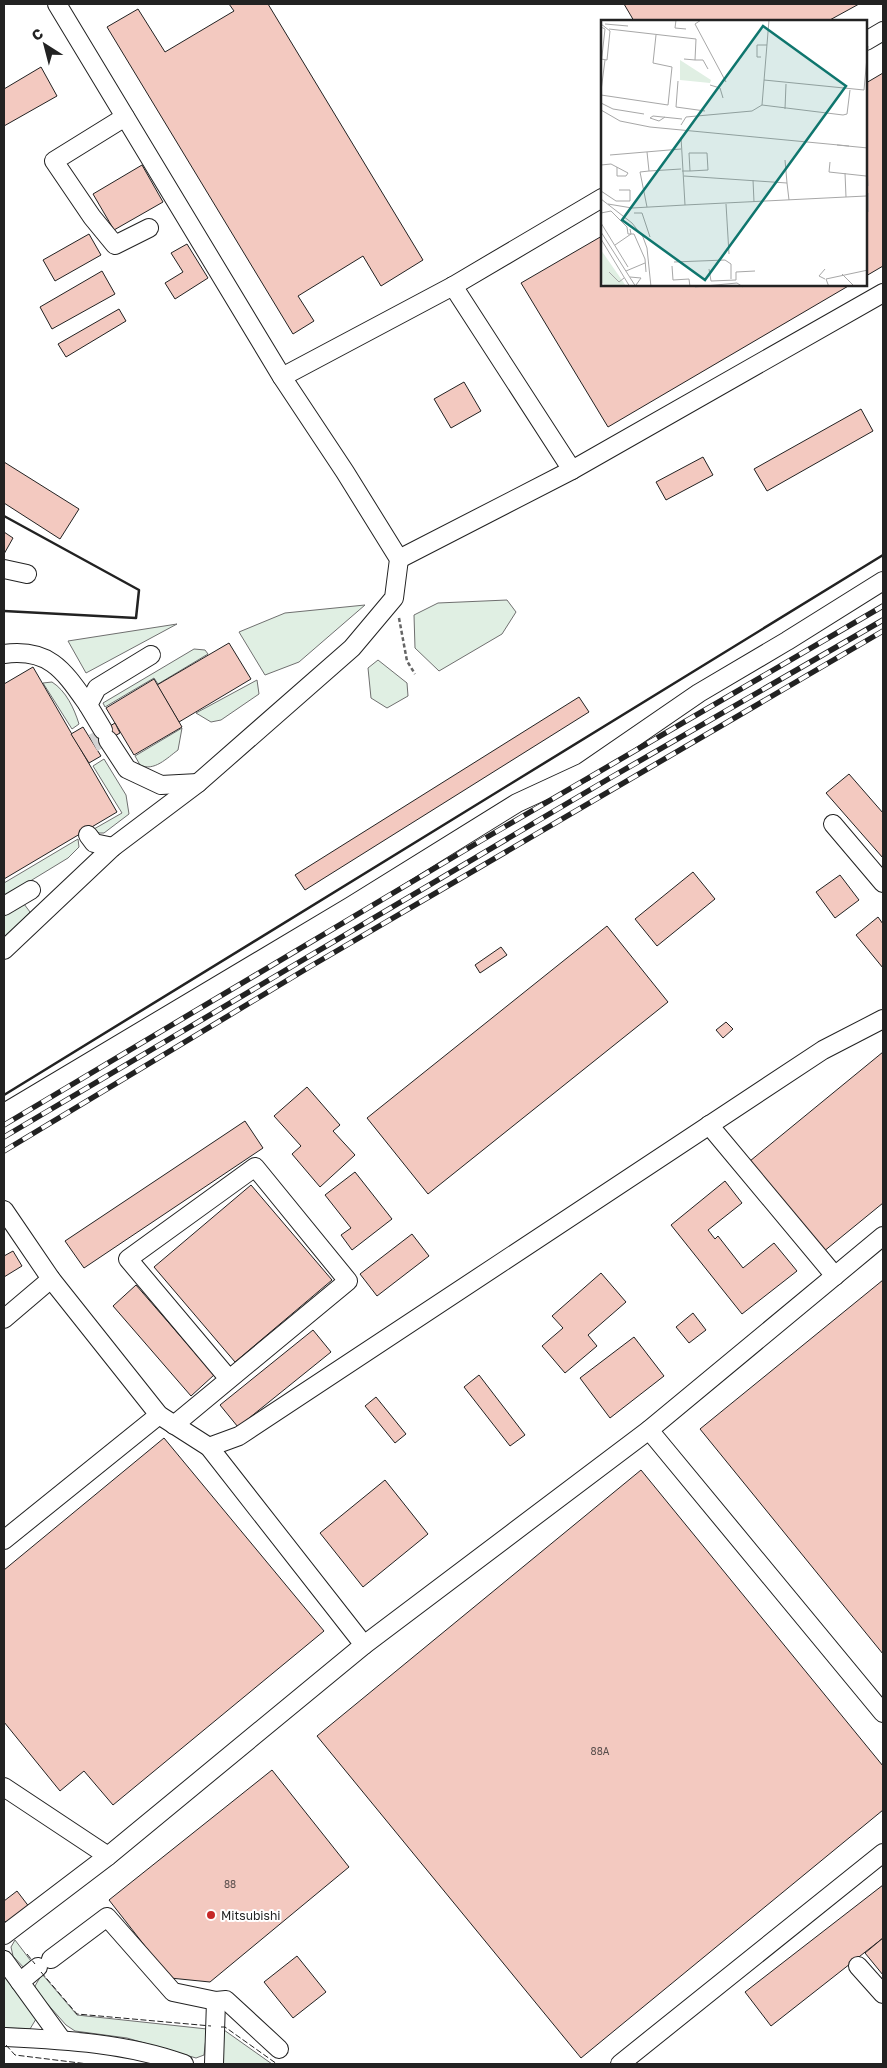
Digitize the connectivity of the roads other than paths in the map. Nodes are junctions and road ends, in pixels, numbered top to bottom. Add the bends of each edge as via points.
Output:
1 (56, 4) edge
2 (883, 31) edge
3 (867, 40) edge
4 (125, 117) junction
5 (601, 199) edge
6 (149, 228) dead end
7 (453, 286) junction
8 (883, 293) edge
9 (282, 377) junction
10 (572, 470) junction
11 (399, 559) junction
12 (4, 569) edge
13 (28, 574) dead end
14 (883, 580) edge
15 (4, 654) edge
16 (151, 656) dead end
17 (88, 705) junction
18 (198, 783) junction
19 (833, 824) dead end
20 (88, 834) dead end
21 (113, 847) junction
22 (883, 883) edge
23 (31, 890) dead end
24 (4, 906) edge
25 (4, 950) edge
26 (883, 1019) edge
27 (4, 1113) edge
28 (710, 1125) junction
29 (4, 1210) edge
30 (883, 1236) edge
31 (835, 1276) junction
32 (51, 1279) junction
33 (4, 1319) edge
34 (230, 1379) junction
35 (160, 1415) junction
36 (174, 1425) junction
37 (648, 1430) junction
38 (208, 1446) junction
39 (4, 1540) edge
40 (364, 1645) junction
41 (883, 1714) edge
42 (4, 1787) edge
43 (883, 1853) edge
44 (108, 1856) junction
45 (4, 1935) edge
46 (4, 1960) edge
47 (858, 1966) dead end
48 (20, 1982) junction
49 (883, 1994) edge
50 (216, 2001) junction
51 (4, 2037) edge
52 (62, 2040) junction
53 (280, 2049) dead end
54 (184, 2064) edge
55 (214, 2064) edge
56 (620, 2064) edge

1 - 4 street
2 - 3 street
4 - 6 street via 54,161 115,245
4 - 9 street
5 - 7 street
7 - 9 street
7 - 10 street
8 - 10 street
9 - 11 street
10 - 11 street
11 - 18 street via 394,598 352,648
12 - 13 street
14 - 27 street via 699,693 584,772 517,803
15 - 17 street via 19,652 45,658 62,668
16 - 17 street via 97,688
17 - 18 street via 127,769 162,785
18 - 21 street
19 - 22 street
20 - 21 street via 94,843
21 - 25 street
23 - 24 street
26 - 28 street via 823,1050
28 - 31 street
28 - 38 street via 239,1436
29 - 32 street
30 - 31 street
31 - 37 street
32 - 33 street
32 - 35 street
34 - 34 street via 348,1281 255,1167 128,1259
34 - 36 street
35 - 36 street
35 - 39 street
36 - 38 street
37 - 40 street
37 - 41 street
38 - 40 street
40 - 44 street
42 - 44 street
43 - 56 street
44 - 45 street
46 - 48 street
47 - 49 street
48 - 50 street via 107,1917 172,1992
48 - 52 street
50 - 53 street via 226,2000
50 - 55 street
51 - 52 street
52 - 54 street via 90,2042

